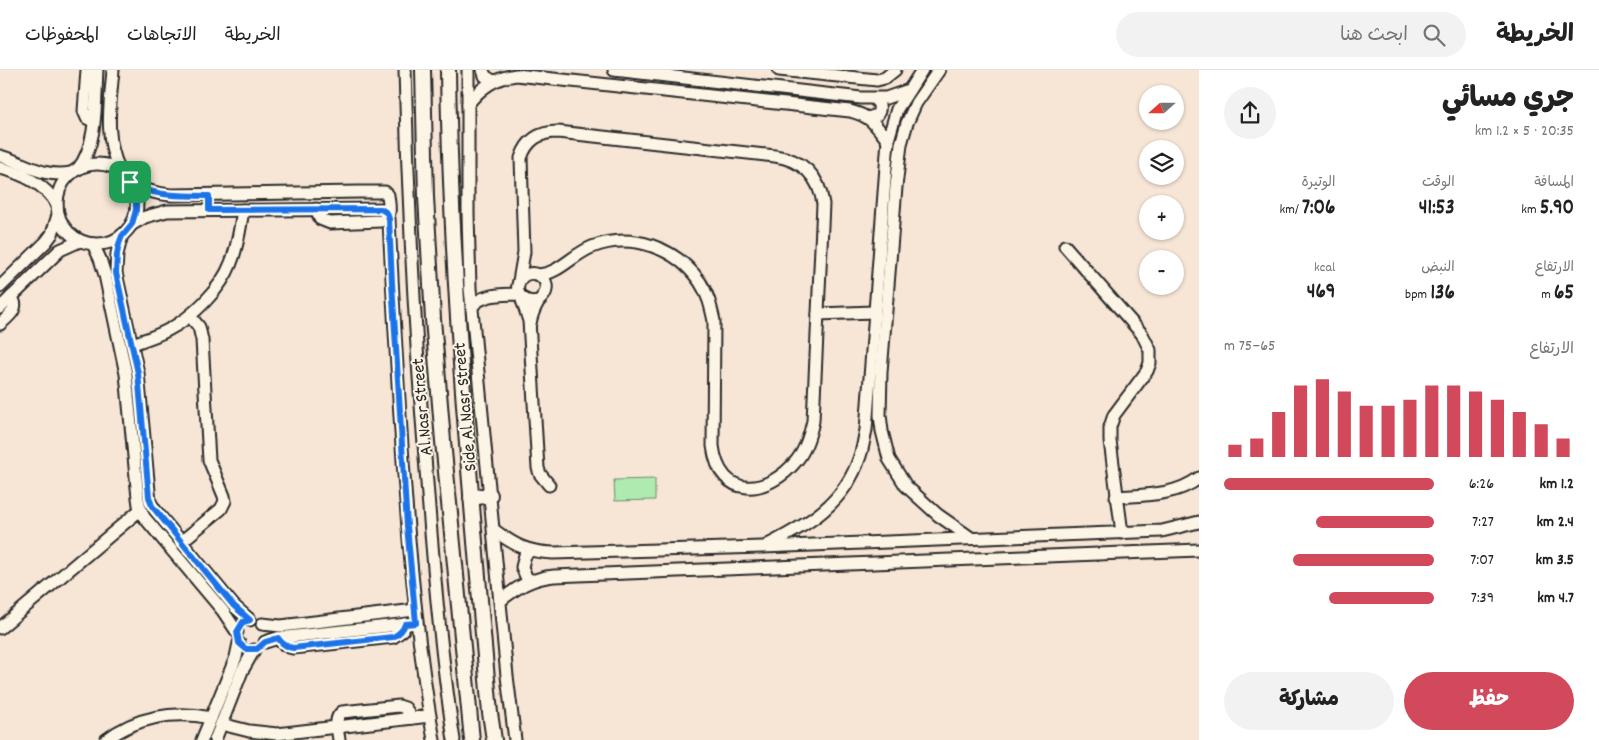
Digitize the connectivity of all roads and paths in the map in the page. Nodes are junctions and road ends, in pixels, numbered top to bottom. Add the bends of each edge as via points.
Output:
1 (87, 70) edge
2 (97, 70) edge
3 (113, 70) edge
4 (405, 70) edge
5 (423, 70) edge
6 (448, 70) edge
7 (468, 70) edge
8 (483, 70) edge
9 (614, 70) edge
10 (779, 70) edge
11 (895, 70) edge
12 (922, 70) edge
13 (939, 70) edge
14 (813, 72) edge
15 (493, 82) junction
16 (908, 90) junction
17 (922, 94) junction
18 (874, 99) junction
19 (468, 104) junction
20 (868, 118) junction
21 (93, 121) junction
22 (888, 140) junction
23 (901, 144) junction
24 (0, 156) edge
25 (0, 168) edge
26 (74, 171) junction
27 (120, 171) junction
28 (130, 182) junction
29 (359, 192) junction
30 (283, 194) junction
31 (209, 196) junction
32 (359, 208) junction
33 (316, 209) junction
34 (57, 210) junction
35 (209, 210) junction
36 (243, 210) junction
37 (282, 210) junction
38 (388, 216) junction
39 (132, 224) junction
40 (122, 236) junction
41 (80, 241) junction
42 (93, 244) junction
43 (1065, 246) dead end
44 (524, 252) junction
45 (558, 269) junction
46 (536, 274) junction
47 (546, 287) junction
48 (0, 288) edge
49 (470, 288) junction
50 (519, 291) junction
51 (11, 297) junction
52 (538, 301) junction
53 (472, 307) junction
54 (0, 308) edge
55 (874, 312) junction
56 (818, 314) junction
57 (190, 316) junction
58 (0, 324) edge
59 (530, 329) junction
60 (132, 344) junction
61 (138, 436) junction
62 (1199, 478) edge
63 (549, 486) dead end
64 (490, 496) junction
65 (1116, 497) junction
66 (471, 498) junction
67 (140, 510) junction
68 (1199, 522) edge
69 (494, 530) junction
70 (1122, 533) junction
71 (971, 538) junction
72 (181, 542) junction
73 (763, 547) junction
74 (1199, 550) edge
75 (530, 551) junction
76 (532, 580) junction
77 (500, 601) junction
78 (415, 610) junction
79 (378, 615) junction
80 (250, 620) junction
81 (411, 623) junction
82 (262, 624) junction
83 (379, 627) junction
84 (0, 628) edge
85 (238, 637) junction
86 (278, 638) junction
87 (265, 642) junction
88 (254, 650) junction
89 (430, 716) junction
90 (216, 721) junction
91 (337, 727) junction
92 (278, 737) edge
93 (106, 740) edge
94 (202, 740) edge
95 (215, 740) edge
96 (339, 740) edge
97 (434, 740) edge
98 (454, 740) edge
99 (472, 740) edge
100 (494, 740) edge
101 (515, 740) edge

1 - 21 street via 84,111
2 - 21 street
3 - 27 street via 109,129 113,155
4 - 98 street via 421,406 436,601
5 - 99 main road, Al Nasr Street via 435,354
6 - 66 main road via 454,252
7 - 19 street, Side Al Nasr Street
8 - 15 street
9 - 18 street
10 - 14 street
11 - 14 street via 877,80
12 - 16 street
13 - 17 street
15 - 19 street
15 - 20 street via 516,75 850,111
16 - 17 street
16 - 18 street
16 - 22 street via 897,109
17 - 23 street via 911,113
18 - 20 street via 880,106 879,113
19 - 49 street, Side Al Nasr Street
20 - 22 street
21 - 26 street via 88,151
22 - 23 street
22 - 55 street
23 - 71 street via 881,372 882,431 889,459 906,486 938,515
24 - 26 street via 47,174
25 - 34 street via 39,185 50,194
26 - 27 street via 99,164
26 - 34 street via 59,191
27 - 28 street
28 - 31 street via 162,195
28 - 39 street via 137,203
29 - 30 street
29 - 32 street
29 - 38 street via 385,192 390,209
30 - 31 street
30 - 37 street
31 - 35 street
32 - 33 street
32 - 38 street via 381,209
33 - 37 street
33 - 38 street via 320,219 330,223 381,221
34 - 41 street via 64,228
34 - 48 street via 52,234
35 - 36 street
35 - 39 street via 160,212
36 - 37 street
36 - 57 street via 236,247 226,275
38 - 78 street
39 - 40 street
40 - 42 street via 111,242
40 - 60 street via 116,273
41 - 42 street
41 - 51 street via 60,250
42 - 61 street via 105,275
43 - 65 street via 1142,334 1150,350 1147,371 1114,416 1110,427
44 - 46 street
44 - 50 street
44 - 56 street via 521,158 524,149 538,135 558,132 779,157 801,165 817,182 821,193
45 - 46 street
45 - 47 street
45 - 56 street via 592,247 625,242 658,248 671,254 692,272 707,294 714,321 714,457 724,476 741,487 751,488 777,478 793,465 805,448 813,421
46 - 47 street via 546,282
46 - 50 street via 525,275
47 - 52 street
49 - 50 street via 484,293
49 - 53 street, Side Al Nasr Street
50 - 52 street via 529,302
50 - 53 street via 486,297
50 - 59 street
51 - 54 street
51 - 58 street via 15,307
52 - 59 street
53 - 64 street, Side Al Nasr Street
55 - 56 street
55 - 73 street via 866,430 856,467 831,504 815,518
57 - 60 street via 167,331
57 - 72 street via 199,327 202,340 209,460 225,501 221,509
59 - 63 street via 538,468
60 - 61 street via 138,373
61 - 67 street
61 - 72 street via 150,502
62 - 65 street via 1161,494
64 - 66 main road
64 - 69 street, Side Al Nasr Street
65 - 70 street
66 - 100 main road
67 - 84 street
67 - 85 street via 223,611
68 - 70 street via 1162,531
69 - 75 street via 513,544
69 - 77 street, Side Al Nasr Street
70 - 71 street
71 - 73 street
72 - 80 street via 234,606
73 - 75 street
74 - 76 street via 554,576
75 - 76 street via 525,555 522,567 527,578
76 - 77 street
77 - 101 street, Side Al Nasr Street
78 - 79 street
78 - 81 street
79 - 82 street via 281,626
79 - 83 street
80 - 82 street
80 - 85 street via 243,622
81 - 83 street
81 - 86 street via 393,637 293,648
81 - 89 street
82 - 87 street via 267,634
83 - 86 street
85 - 88 street via 246,649
85 - 90 street via 236,656
86 - 87 street
87 - 88 street
88 - 90 street
89 - 91 street
89 - 97 street
90 - 92 street
90 - 93 street via 194,714 160,716 128,726
90 - 94 street
90 - 95 street
91 - 92 street
91 - 96 street

